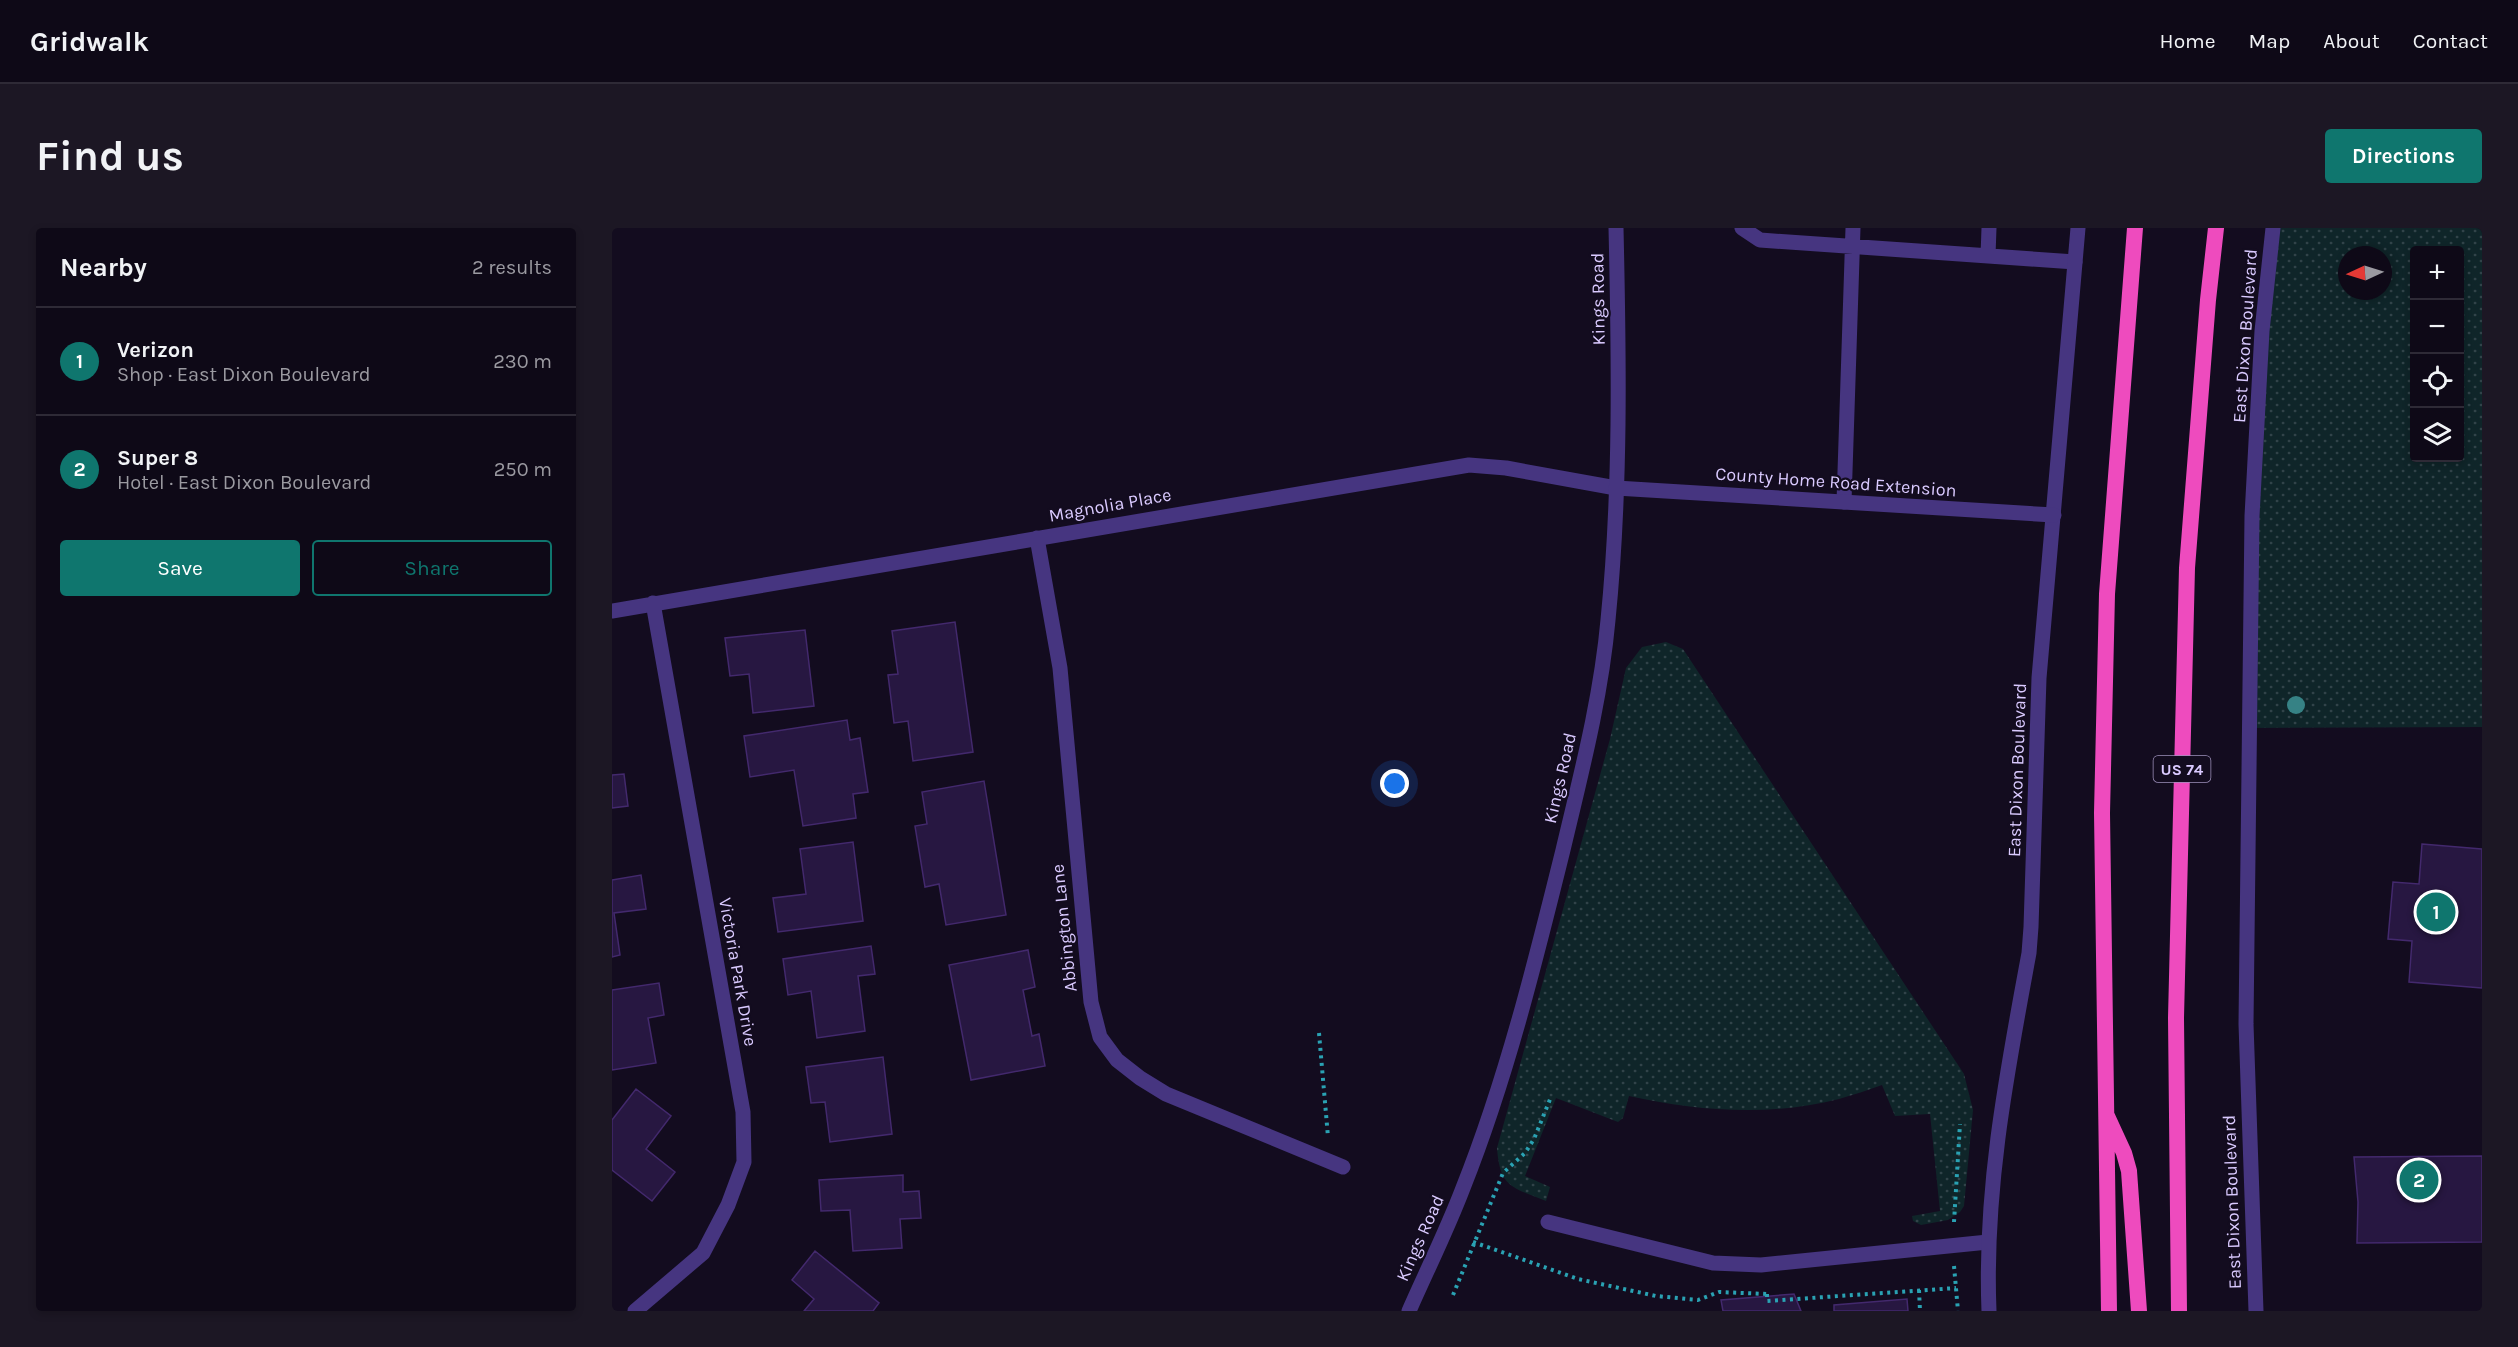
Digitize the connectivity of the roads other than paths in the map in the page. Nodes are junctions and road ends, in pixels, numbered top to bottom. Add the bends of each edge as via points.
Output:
1 (1616, 228) edge
2 (1742, 228) edge
3 (1853, 228) edge
4 (1989, 228) edge
5 (2078, 228) edge
6 (2135, 228) edge
7 (2216, 228) edge
8 (2273, 228) edge
9 (1852, 247) junction
10 (1988, 256) junction
11 (2075, 262) junction
12 (1616, 488) junction
13 (1844, 502) junction
14 (2055, 515) junction
15 (1036, 537) junction
16 (653, 603) junction
17 (612, 611) edge
18 (2105, 1113) junction
19 (1336, 1164) road end
20 (1548, 1222) dead end
21 (1988, 1242) junction
22 (635, 1311) edge
23 (1409, 1311) edge
24 (1989, 1311) edge
25 (2109, 1311) edge
26 (2139, 1311) edge
27 (2179, 1311) edge
28 (2256, 1311) edge

1 - 12 street, Kings Road
2 - 9 street via 1760,240
3 - 9 street
4 - 10 street
5 - 11 street, East Dixon Boulevard
6 - 18 highway via 2107,594 2102,813
7 - 27 highway, East Dixon Boulevard / US 74 via 2187,568 2176,1018
8 - 28 street, East Dixon Boulevard via 2262,331 2252,516 2246,1023
9 - 10 street
9 - 13 street
10 - 11 street
11 - 14 street, East Dixon Boulevard
12 - 13 street, County Home Road Extension
12 - 15 street, Magnolia Place via 1469,465
12 - 23 street, Kings Road via 1608,620 1598,694 1535,963 1463,1188
13 - 14 street, County Home Road Extension
14 - 21 street, East Dixon Boulevard via 2040,678 2029,953 1998,1126
15 - 16 street, Magnolia Place
15 - 19 street, Abbington Lane via 1060,668 1091,1002 1100,1037 1117,1060 1166,1094
16 - 17 street, Magnolia Place
16 - 22 street, Victoria Park Drive via 742,1112 744,1162 728,1205 703,1253
18 - 25 highway
18 - 26 highway via 2129,1171
20 - 21 street via 1733,1265
21 - 24 street, East Dixon Boulevard

